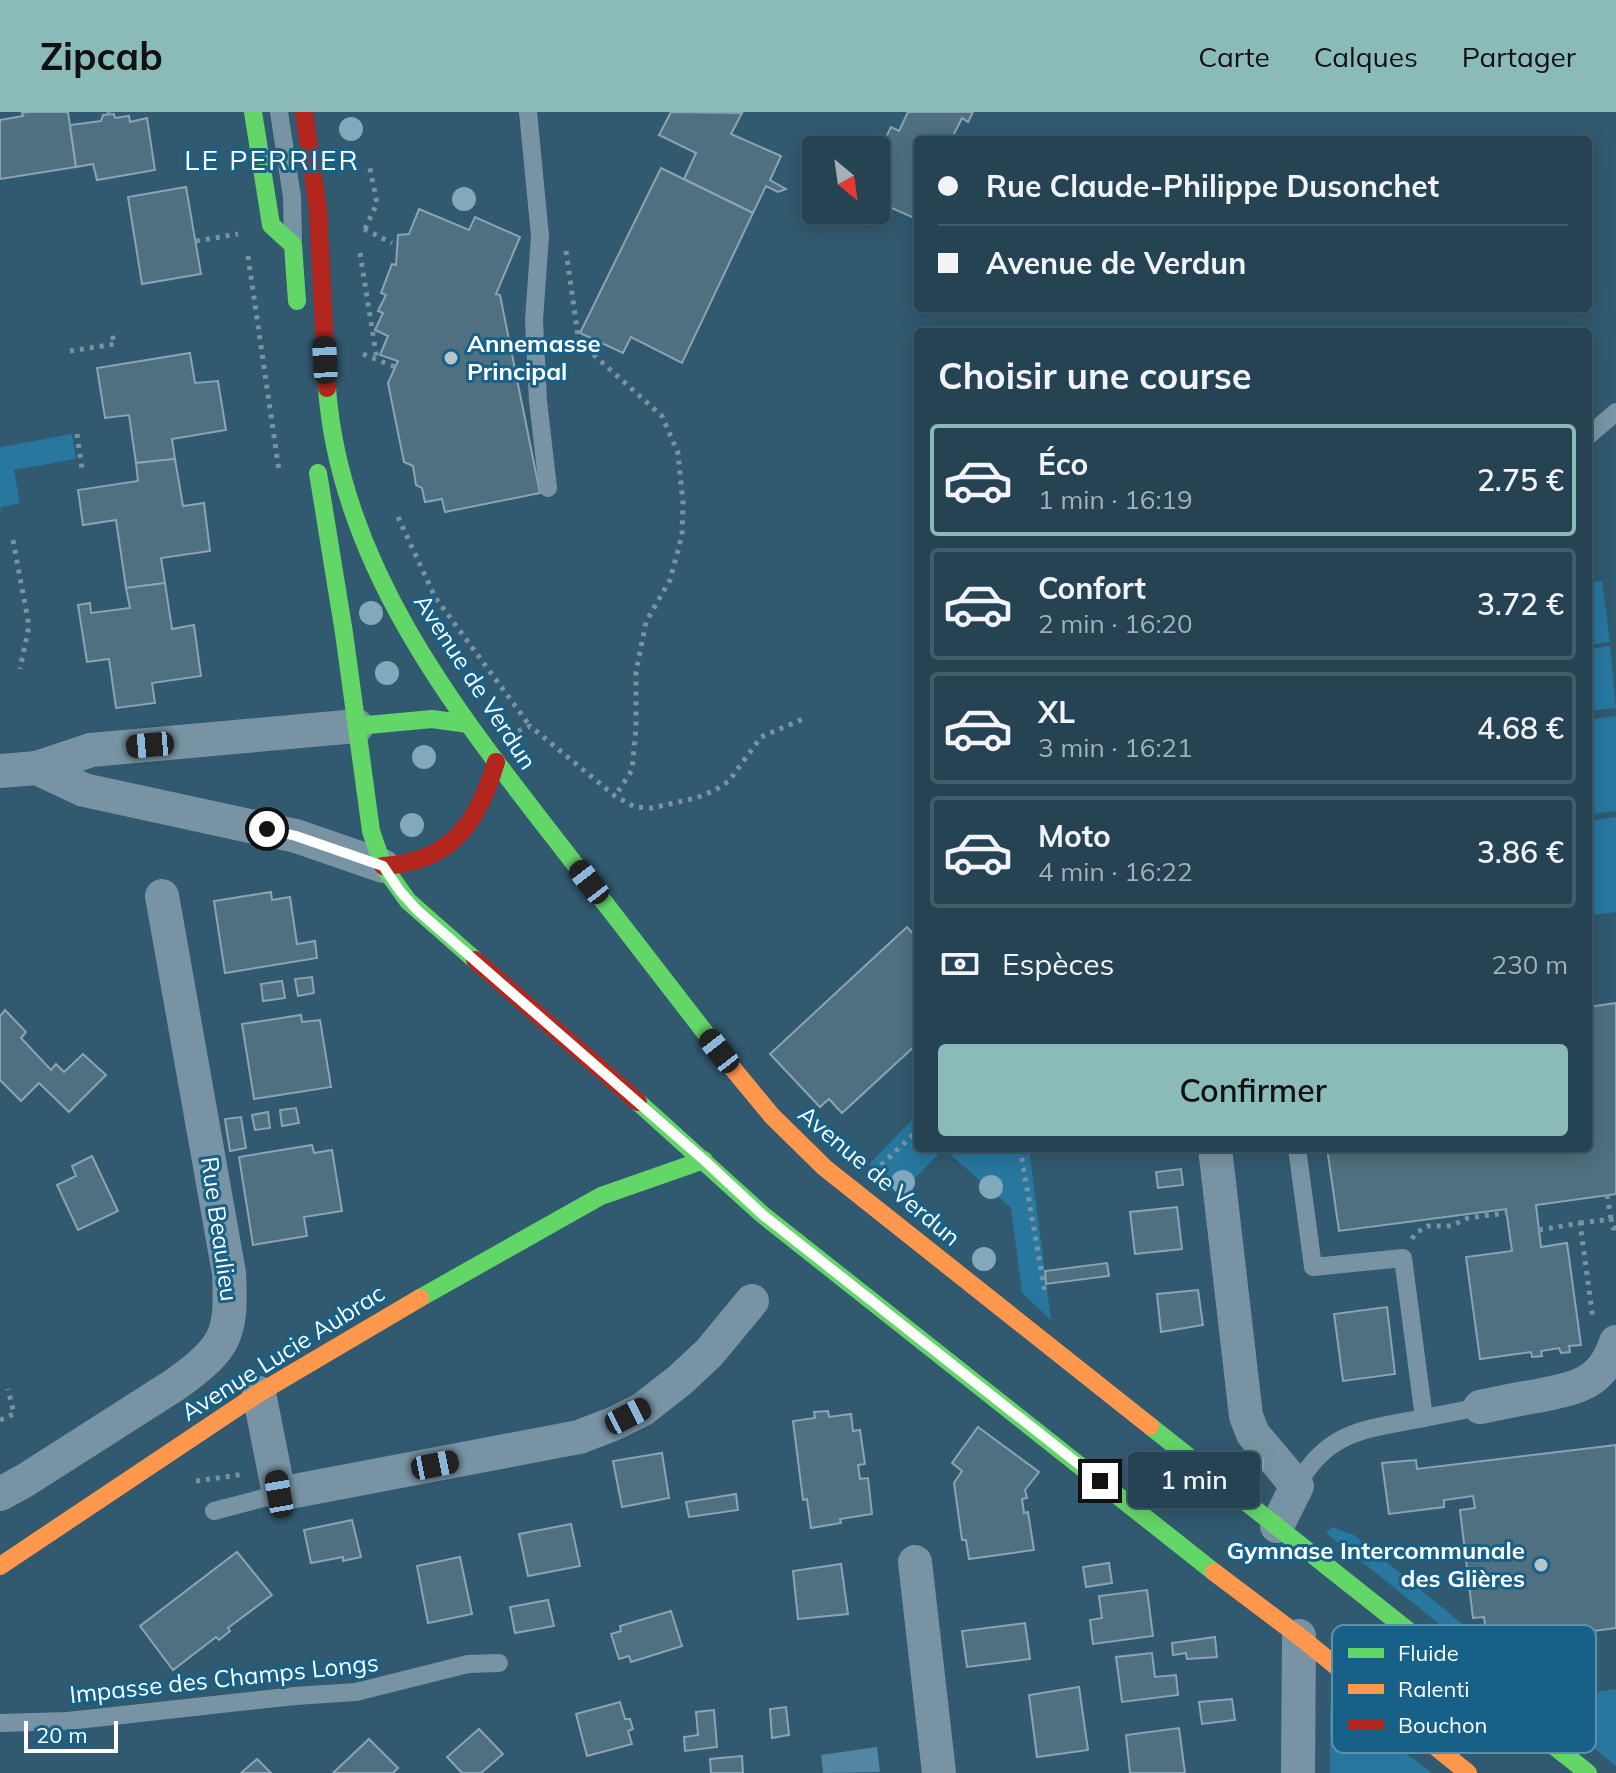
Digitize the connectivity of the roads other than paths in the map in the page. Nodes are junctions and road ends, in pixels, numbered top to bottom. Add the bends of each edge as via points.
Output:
1 (253, 112) edge
2 (279, 112) edge
3 (304, 112) edge
4 (528, 112) edge
5 (293, 245) junction
6 (299, 316) dead end
7 (1616, 412) edge
8 (1592, 433) edge
9 (316, 457) dead end
10 (548, 488) dead end
11 (468, 724) junction
12 (357, 726) junction
13 (496, 762) junction
14 (37, 768) junction
15 (0, 771) edge
16 (383, 866) junction
17 (162, 896) dead end
18 (636, 1100) junction
19 (644, 1128) dead end
20 (1215, 1152) edge
21 (1298, 1152) edge
22 (704, 1160) junction
23 (624, 1167) dead end
24 (601, 1196) junction
25 (752, 1301) dead end
26 (1608, 1357) edge
27 (259, 1393) junction
28 (1480, 1407) joint
29 (1424, 1418) junction
30 (1297, 1486) junction
31 (0, 1494) edge
32 (279, 1494) junction
33 (214, 1511) dead end
34 (1277, 1526) junction
35 (915, 1562) dead end
36 (0, 1566) edge
37 (1402, 1625) edge
38 (1299, 1636) junction
39 (499, 1663) dead end
40 (1332, 1663) edge
41 (0, 1723) edge
42 (1443, 1753) edge
43 (1563, 1753) edge
44 (939, 1773) edge
45 (1298, 1773) edge
46 (1468, 1773) edge
47 (1588, 1773) edge

1 - 5 street via 271,225
2 - 5 lane via 292,197
3 - 11 street, Avenue de Verdun via 319,222 327,392 340,468 359,529 401,619
4 - 10 lane via 540,236 534,320
5 - 6 street
7 - 8 lane
9 - 12 street
11 - 12 street via 432,719
11 - 13 street, Avenue de Verdun
12 - 14 street via 91,750
12 - 16 street via 371,831
13 - 16 street via 480,805 452,843 419,863
13 - 34 street, Avenue de Verdun via 780,1125 825,1168
14 - 15 street
14 - 16 street via 84,790 296,836
16 - 18 street via 417,910
17 - 31 street, Rue Beaulieu via 229,1273 226,1336 199,1368
18 - 19 street via 645,1110
18 - 22 street
20 - 30 street via 1246,1416 1253,1434
21 - 29 lane via 1313,1267 1403,1258
22 - 24 street, Avenue Lucie Aubrac
22 - 38 street via 763,1215
23 - 24 street, Avenue Lucie Aubrac
24 - 27 street, Avenue Lucie Aubrac
25 - 32 street via 680,1380 613,1424 579,1437
26 - 28 street via 1574,1388
27 - 32 street
27 - 36 street, Avenue Lucie Aubrac
28 - 29 lane
29 - 30 lane via 1342,1437 1316,1455
30 - 34 street
32 - 33 lane
34 - 37 street, Avenue de Verdun
35 - 44 street
38 - 40 street
38 - 45 street
39 - 41 lane, Impasse des Champs Longs via 468,1664 356,1692
42 - 46 street
43 - 47 street, Avenue de Verdun

